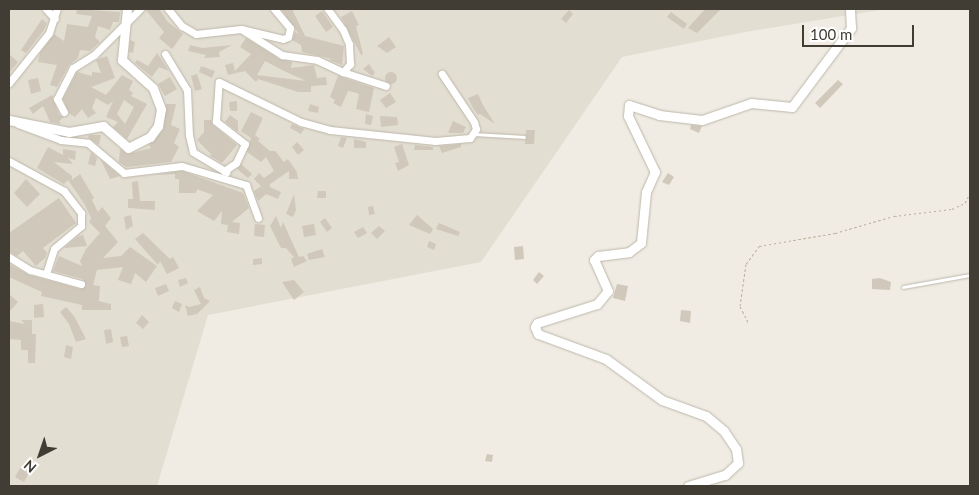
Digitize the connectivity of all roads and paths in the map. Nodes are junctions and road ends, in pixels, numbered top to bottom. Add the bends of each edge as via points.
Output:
1 (46, 9) edge
2 (57, 9) edge
3 (127, 9) edge
4 (140, 9) edge
5 (168, 9) edge
6 (274, 9) edge
7 (328, 9) edge
8 (850, 9) edge
9 (55, 19) junction
10 (125, 26) junction
11 (241, 29) junction
12 (165, 54) dead end
13 (343, 72) junction
14 (442, 74) dead end
15 (9, 83) edge
16 (386, 86) dead end
17 (64, 112) dead end
18 (9, 120) edge
19 (474, 134) junction
20 (524, 137) dead end
21 (9, 161) edge
22 (224, 171) junction
23 (235, 181) junction
24 (970, 193) edge
25 (258, 218) dead end
26 (9, 257) edge
27 (46, 274) junction
28 (970, 275) edge
29 (81, 284) dead end
30 (903, 287) dead end
31 (748, 322) dead end
32 (688, 486) edge

1 - 9 street
2 - 9 street
3 - 10 street
4 - 10 street
5 - 11 street via 182,26 196,34
6 - 11 street via 290,28 288,37 282,39
7 - 13 street via 349,44 350,64
8 - 32 street via 851,28 792,107 751,103 702,120 660,115 629,106 628,116 655,172 646,192 641,243 629,252 598,256 594,260 608,290 597,304 537,323 535,327 538,334 606,359 662,400 706,416 724,431 736,449 738,463 725,474
9 - 15 street via 50,33
10 - 17 street via 94,55 73,68 57,99
10 - 18 street via 122,60 153,88 161,109 158,126 142,143 128,148 103,126 69,132
11 - 13 street via 282,55 317,60
12 - 22 street via 186,90 188,135 193,152
13 - 16 street
14 - 19 street via 469,112 474,122
18 - 23 street via 43,135 88,143 124,173 175,165
19 - 20 lane
19 - 22 street via 470,138 447,142 330,130 301,122 219,82 216,121 242,141 245,148 236,164
21 - 27 street via 64,191 81,213 81,226 54,249
22 - 23 street
23 - 25 street via 246,185
24 - 31 path via 965,203 952,209 894,216 835,233 759,246 749,256 740,306
26 - 27 street via 30,270
27 - 29 street
28 - 30 lane

